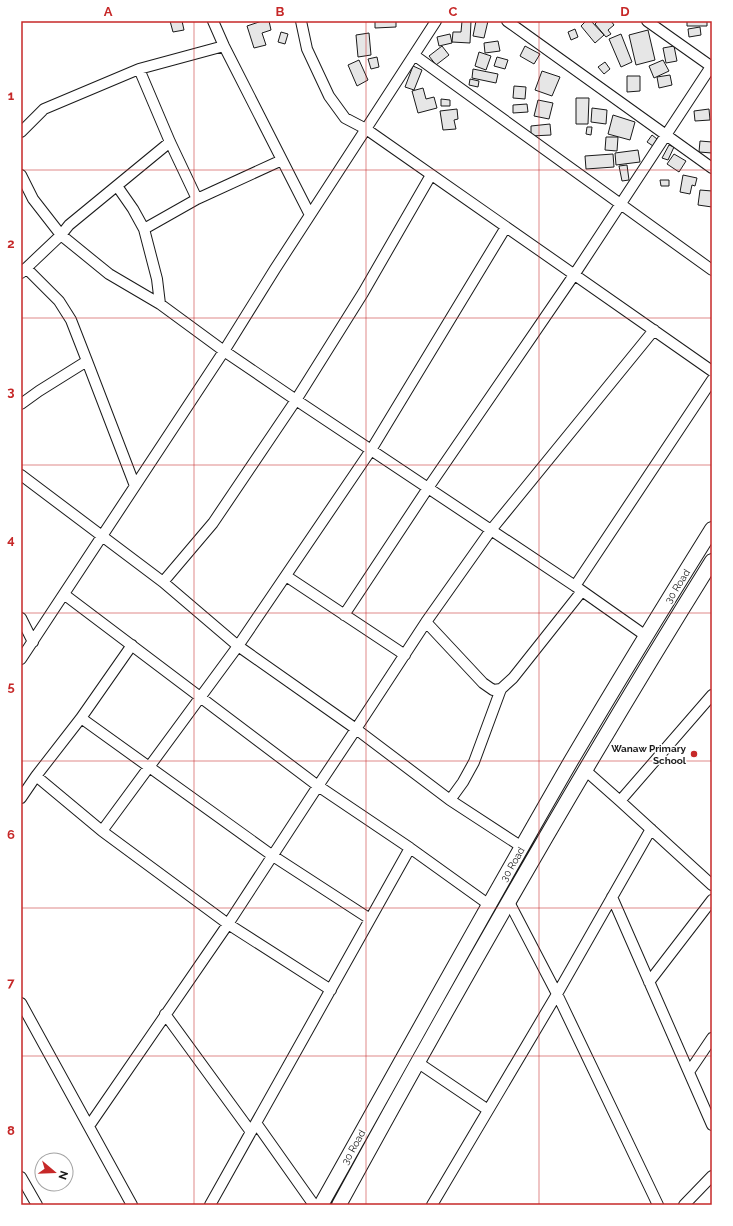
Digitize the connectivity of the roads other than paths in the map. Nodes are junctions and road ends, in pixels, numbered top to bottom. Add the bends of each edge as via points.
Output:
1 (213, 21) edge
2 (302, 21) edge
3 (436, 21) edge
4 (507, 21) edge
5 (647, 21) edge
6 (224, 46) junction
7 (414, 55) junction
8 (712, 66) edge
9 (139, 69) junction
10 (366, 129) junction
11 (21, 132) edge
12 (665, 135) junction
13 (170, 142) junction
14 (282, 160) junction
15 (712, 168) edge
16 (21, 175) edge
17 (431, 175) junction
18 (117, 186) junction
19 (196, 199) junction
20 (620, 204) junction
21 (310, 215) junction
22 (506, 227) junction
23 (144, 229) junction
24 (61, 235) junction
25 (712, 270) edge
26 (23, 271) edge
27 (574, 275) junction
28 (160, 304) junction
29 (654, 330) junction
30 (224, 351) junction
31 (88, 361) junction
32 (712, 371) edge
33 (712, 380) edge
34 (296, 400) junction
35 (21, 404) edge
36 (371, 450) junction
37 (21, 475) edge
38 (135, 486) junction
39 (428, 488) junction
40 (712, 529) edge
41 (491, 530) junction
42 (102, 536) junction
43 (712, 561) edge
44 (286, 576) junction
45 (163, 582) junction
46 (579, 589) junction
47 (65, 595) junction
48 (344, 615) junction
49 (21, 618) edge
50 (426, 622) junction
51 (646, 636) junction
52 (33, 642) junction
53 (132, 645) junction
54 (238, 646) junction
55 (405, 655) junction
56 (21, 660) edge
57 (501, 689) junction
58 (712, 695) edge
59 (200, 697) junction
60 (81, 718) junction
61 (356, 729) junction
62 (149, 766) junction
63 (585, 770) junction
64 (36, 776) junction
65 (318, 786) junction
66 (21, 798) edge
67 (450, 800) junction
68 (620, 801) junction
69 (651, 829) junction
70 (102, 831) junction
71 (522, 847) junction
72 (410, 848) junction
73 (273, 856) junction
74 (712, 885) edge
75 (612, 897) junction
76 (712, 900) edge
77 (509, 902) junction
78 (488, 904) junction
79 (370, 919) junction
80 (228, 924) junction
81 (649, 982) junction
82 (331, 990) junction
83 (557, 994) junction
84 (21, 1002) edge
85 (165, 1014) junction
86 (712, 1038) edge
87 (417, 1062) junction
88 (689, 1072) junction
89 (488, 1110) junction
90 (256, 1122) junction
91 (712, 1125) edge
92 (89, 1126) junction
93 (251, 1132) junction
94 (712, 1176) edge
95 (21, 1177) edge
96 (37, 1205) edge
97 (132, 1205) edge
98 (210, 1205) edge
99 (314, 1205) edge
100 (321, 1205) edge
101 (339, 1205) edge
102 (432, 1205) edge
103 (658, 1205) edge
104 (684, 1205) edge

1 - 6 street
2 - 10 street via 307,49 330,96 345,118
3 - 7 street
4 - 12 street
5 - 8 street
6 - 9 street
6 - 14 street
7 - 10 street
7 - 20 street
8 - 12 street
9 - 11 street via 44,109
9 - 13 street
10 - 17 street
10 - 21 street
12 - 15 street
12 - 20 street
13 - 18 street
13 - 19 street
14 - 19 street
14 - 21 street
16 - 24 street via 33,199
17 - 22 street
17 - 34 street via 363,293
18 - 23 street
18 - 24 street via 69,225
19 - 23 street
20 - 25 street
20 - 27 street
21 - 30 street
22 - 27 street
22 - 36 street
23 - 28 street via 157,279
24 - 26 street
24 - 28 street via 109,274
26 - 31 street via 59,301 71,320
27 - 29 street
27 - 39 street
28 - 30 street
29 - 32 street
29 - 41 street
30 - 34 street
30 - 38 street
31 - 35 street
31 - 38 street
33 - 46 street
34 - 36 street
34 - 45 street via 213,523
36 - 39 street
36 - 44 street
37 - 42 street
38 - 42 street
39 - 41 street
39 - 48 street
40 - 51 main road, 30 Road
41 - 46 street
41 - 50 street
42 - 45 street
42 - 47 street
43 - 63 main road, 30 Road
44 - 48 street
44 - 54 street
45 - 54 street
46 - 51 street
46 - 57 street via 514,678
47 - 52 street
47 - 53 street
48 - 55 street
49 - 52 street
50 - 55 street
50 - 57 street via 483,683 493,690
51 - 71 main road, 30 Road
52 - 56 street
53 - 59 street
53 - 60 street
54 - 59 street
54 - 61 street
55 - 61 street
57 - 67 street via 474,762 464,782
58 - 68 street
59 - 62 street
59 - 65 street
60 - 62 street
60 - 64 street
61 - 65 street
61 - 67 street
62 - 70 street
62 - 73 street
63 - 68 street
63 - 77 main road, 30 Road
64 - 66 street
64 - 70 street
65 - 72 street
65 - 73 street
67 - 71 street
68 - 69 street
69 - 74 street
69 - 75 street
70 - 80 street
71 - 78 main road, 30 Road
72 - 78 street
72 - 79 street
73 - 79 street
73 - 80 street
75 - 81 street
75 - 83 street
76 - 81 street
77 - 83 street
77 - 87 main road, 30 Road
78 - 100 main road, 30 Road
79 - 82 street
80 - 82 street
80 - 85 street
81 - 88 street
82 - 90 street
83 - 89 street
83 - 103 street
84 - 92 street
85 - 92 street
85 - 93 street
86 - 88 street
87 - 89 street
87 - 101 main road, 30 Road
88 - 91 street
89 - 102 street
90 - 93 street
90 - 99 street
92 - 97 street
93 - 98 street
94 - 104 street
95 - 96 street

